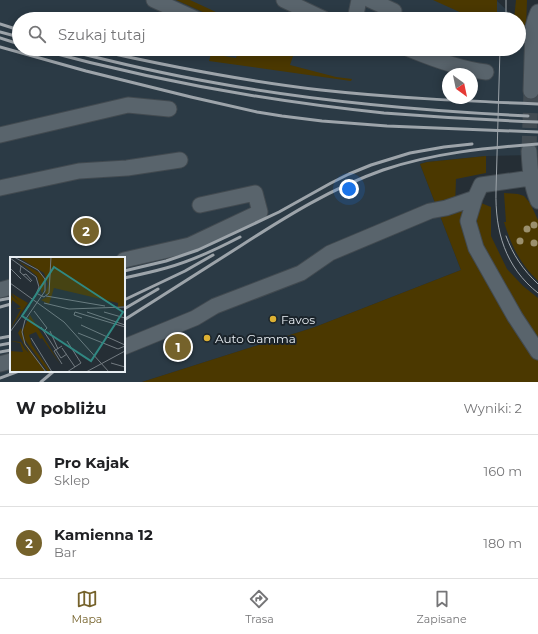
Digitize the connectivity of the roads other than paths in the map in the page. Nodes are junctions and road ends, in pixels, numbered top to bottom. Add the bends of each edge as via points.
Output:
1 (154, 0) edge
2 (284, 0) edge
3 (359, 0) edge
4 (370, 0) edge
5 (394, 11) dead end
6 (181, 12) edge
7 (309, 12) edge
8 (356, 12) edge
9 (538, 12) edge
10 (426, 56) edge
11 (486, 72) dead end
12 (531, 91) tunnel mouth
13 (169, 109) dead end
14 (0, 135) edge
15 (529, 151) tunnel mouth
16 (180, 160) dead end
17 (535, 178) edge
18 (0, 188) edge
19 (475, 198) junction
20 (538, 201) edge
21 (200, 205) dead end
22 (125, 260) edge
23 (10, 287) edge
24 (0, 290) edge
25 (125, 347) edge
26 (538, 352) edge
27 (10, 361) edge
28 (0, 364) edge

1 - 6 street
2 - 7 street
3 - 8 street
4 - 5 street
9 - 12 street via 533,27
10 - 11 street via 455,66
13 - 14 street via 128,105
15 - 17 street
16 - 18 street via 127,168 79,171
17 - 19 street via 481,185
17 - 20 street via 534,189
19 - 25 street via 430,211 330,253 301,273 215,306 195,318
19 - 26 street via 468,221 476,248
21 - 22 street via 255,193 260,212 190,245
23 - 24 street
27 - 28 street

